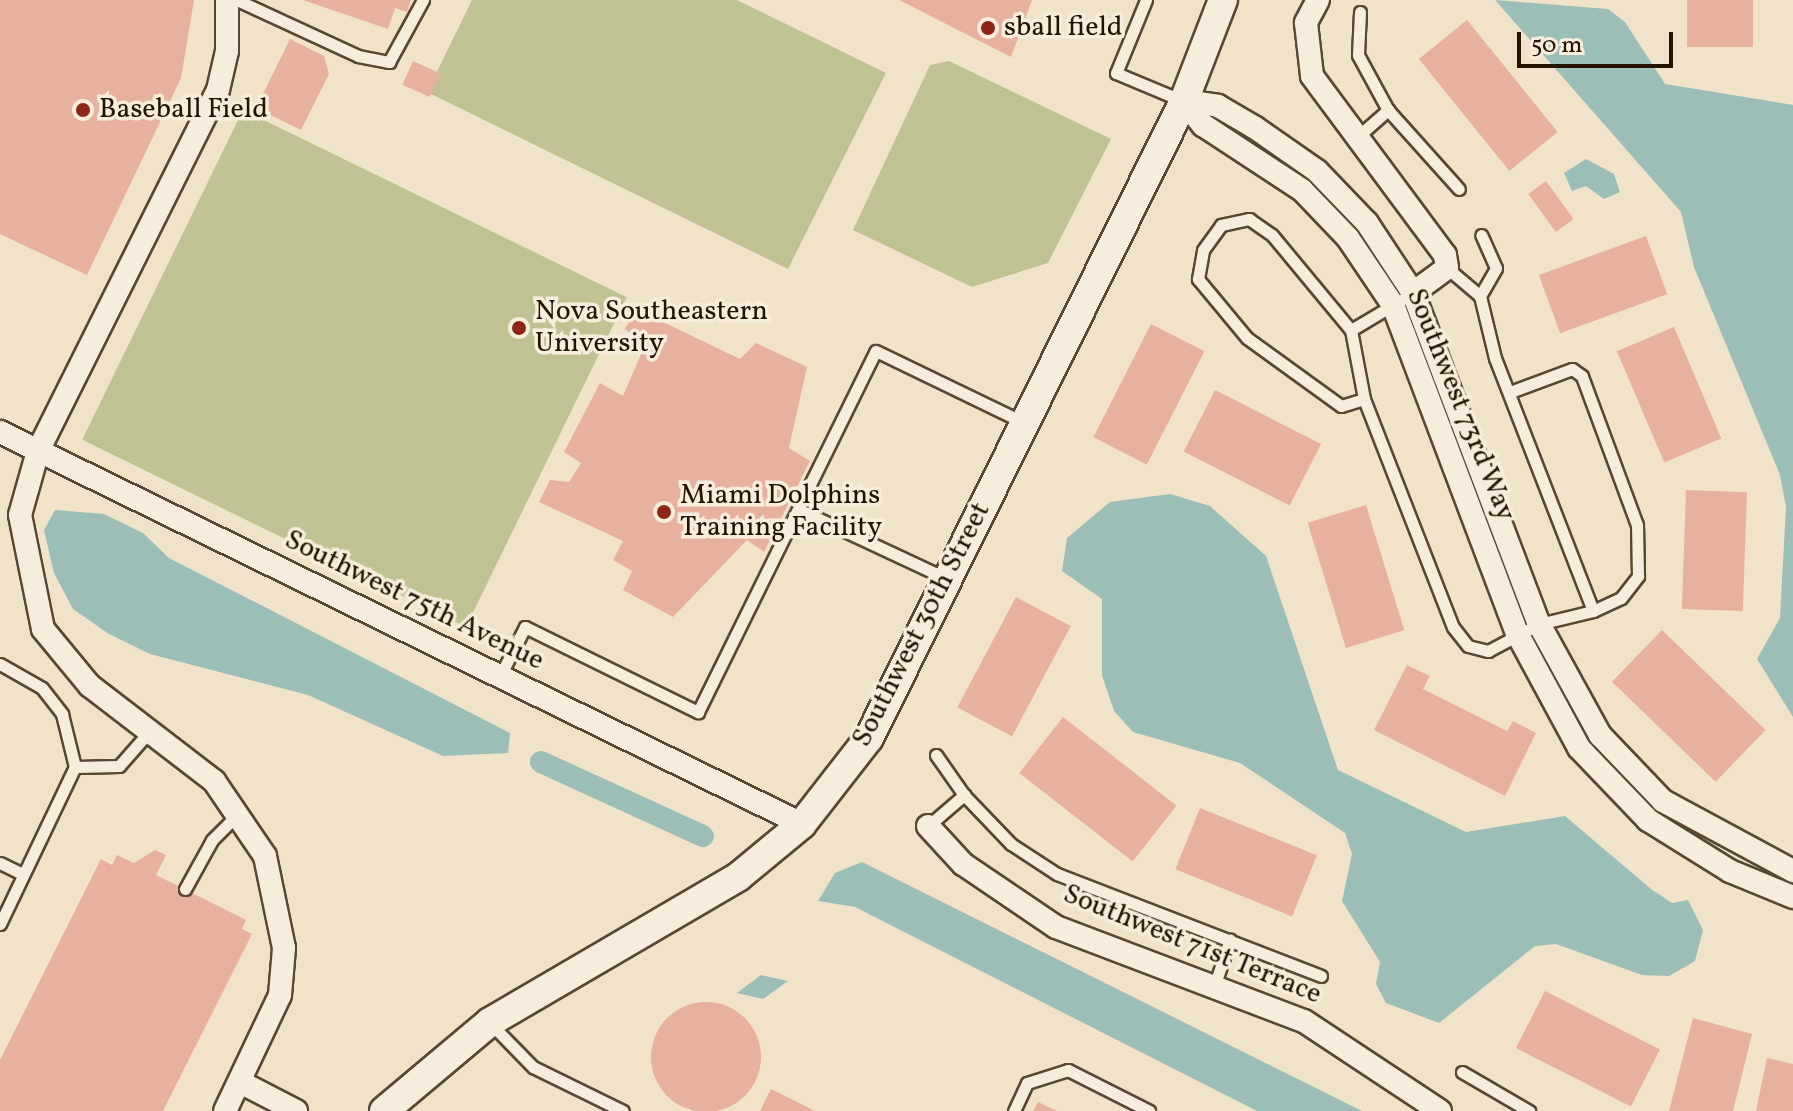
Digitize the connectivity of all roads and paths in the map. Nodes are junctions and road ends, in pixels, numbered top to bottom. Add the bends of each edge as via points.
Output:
1 (227, 0) edge
2 (237, 0) edge
3 (423, 0) edge
4 (1146, 0) edge
5 (1223, 0) edge
6 (1318, 0) edge
7 (1360, 12) dead end
8 (1184, 101) junction
9 (1388, 110) junction
10 (1356, 139) junction
11 (1459, 189) dead end
12 (1481, 235) dead end
13 (1447, 268) junction
14 (1413, 293) junction
15 (1480, 296) junction
16 (1393, 305) junction
17 (1351, 330) junction
18 (1510, 392) junction
19 (1364, 399) junction
20 (1026, 423) junction
21 (0, 432) edge
22 (38, 451) junction
23 (800, 510) junction
24 (947, 580) junction
25 (1593, 611) junction
26 (1539, 624) junction
27 (1518, 635) junction
28 (0, 664) edge
29 (500, 676) junction
30 (148, 733) junction
31 (936, 755) dead end
32 (75, 767) junction
33 (964, 795) junction
34 (238, 814) junction
35 (802, 824) junction
36 (928, 826) joint
37 (0, 863) edge
38 (1793, 871) edge
39 (23, 874) junction
40 (185, 889) dead end
41 (1793, 897) edge
42 (0, 924) edge
43 (1230, 939) junction
44 (1321, 976) dead end
45 (1215, 984) junction
46 (490, 1022) junction
47 (1462, 1072) dead end
48 (242, 1083) junction
49 (225, 1111) edge
50 (296, 1111) edge
51 (384, 1111) edge
52 (623, 1111) edge
53 (1014, 1111) edge
54 (1149, 1111) edge
55 (1440, 1111) edge
56 (1529, 1111) edge

1 - 22 street via 227,51 201,131
2 - 3 lane via 358,56 389,62
4 - 8 lane via 1116,73
5 - 8 street, Southwest 30th Street
6 - 10 street via 1304,51 1312,76
7 - 9 lane via 1358,55
8 - 14 street, Southwest 73rd Way via 1218,106 1317,171 1367,223
8 - 16 street, Southwest 73rd Way via 1203,125 1302,190 1348,238
8 - 20 street, Southwest 30th Street
9 - 10 lane
9 - 11 lane
10 - 13 street via 1445,255
12 - 15 lane via 1496,268
13 - 14 street
13 - 15 lane
14 - 16 lane
14 - 26 street, Southwest 73rd Way
15 - 18 lane
16 - 17 lane
16 - 27 street, Southwest 73rd Way
17 - 19 lane
17 - 19 lane via 1272,235 1249,219 1221,225 1203,250 1198,279 1247,338 1341,406
18 - 25 lane
18 - 25 lane via 1572,369 1607,442 1637,525 1638,576 1621,598
19 - 27 lane via 1453,627 1468,646 1488,651
20 - 23 lane via 876,351
20 - 24 street, Southwest 30th Street
21 - 22 street, Southwest 75th Avenue
22 - 29 street, Southwest 75th Avenue
22 - 30 street via 20,515 43,629 90,686
23 - 24 lane
23 - 29 lane via 698,712 525,627
24 - 35 street, Southwest 30th Street via 869,738
25 - 26 lane
26 - 27 lane
26 - 38 street, Southwest 73rd Way via 1600,735 1663,801
27 - 41 street, Southwest 73rd Way via 1579,748 1648,820 1730,871
28 - 32 lane via 42,688 62,714
29 - 35 street, Southwest 75th Avenue
30 - 32 lane via 119,766
30 - 34 street via 214,781
31 - 33 lane
32 - 39 lane
33 - 36 lane
33 - 43 lane via 1011,844 1057,874
34 - 40 lane via 212,840
34 - 48 street via 265,856 284,948 280,995
35 - 46 street, Southwest 30th Street via 738,877
36 - 45 street, Southwest 71st Terrace via 963,864 1056,927
37 - 39 lane
39 - 42 lane
43 - 44 lane
43 - 45 lane
45 - 55 street, Southwest 71st Terrace via 1355,1049
46 - 51 street, Southwest 30th Street
46 - 52 lane via 533,1067
47 - 56 lane
48 - 49 street
48 - 50 street
53 - 54 lane via 1027,1083 1068,1070

